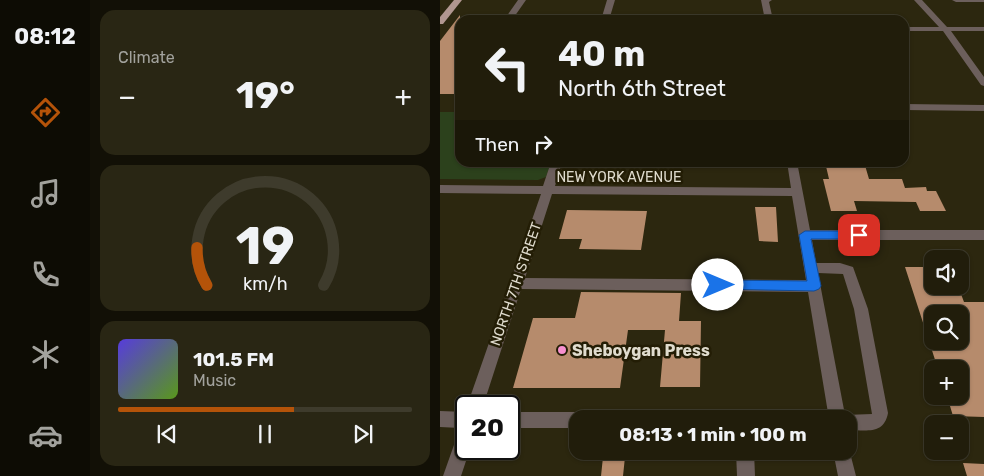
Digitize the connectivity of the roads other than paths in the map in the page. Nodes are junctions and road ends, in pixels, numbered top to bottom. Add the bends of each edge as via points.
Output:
1 (458, 0) edge
2 (522, 0) edge
3 (611, 0) edge
4 (766, 0) edge
5 (918, 0) edge
6 (956, 0) edge
7 (984, 0) edge
8 (512, 15) edge
9 (606, 15) edge
10 (768, 15) edge
11 (440, 22) edge
12 (909, 29) edge
13 (945, 29) junction
14 (984, 29) edge
15 (984, 83) edge
16 (909, 107) edge
17 (984, 108) edge
18 (555, 167) edge
19 (793, 167) edge
20 (547, 191) junction
21 (442, 192) edge
22 (797, 192) junction
23 (805, 235) junction
24 (984, 235) edge
25 (811, 268) junction
26 (516, 283) junction
27 (814, 286) junction
28 (479, 395) edge
29 (835, 410) edge
30 (440, 419) edge
31 (455, 420) edge
32 (520, 420) edge
33 (569, 420) edge
34 (857, 422) edge
35 (457, 460) edge
36 (745, 460) edge
37 (844, 460) edge
38 (452, 476) edge
39 (746, 476) edge
40 (847, 476) edge

1 - 11 main road
2 - 8 street
3 - 9 street
4 - 10 street
5 - 13 street
6 - 7 street
12 - 13 street
13 - 14 street
13 - 15 street
16 - 17 street
18 - 20 street, NORTH 7TH STREET
19 - 22 street
20 - 21 street, NEW YORK AVENUE via 520,188
20 - 22 street, NEW YORK AVENUE
20 - 26 street, NORTH 7TH STREET
22 - 23 street
23 - 24 street
23 - 25 street
25 - 27 street
25 - 34 street via 846,270 860,303 880,413 876,422
26 - 27 street
26 - 28 street, NORTH 7TH STREET
27 - 29 street
30 - 31 street
32 - 33 street
35 - 38 street
36 - 39 street
37 - 40 street

